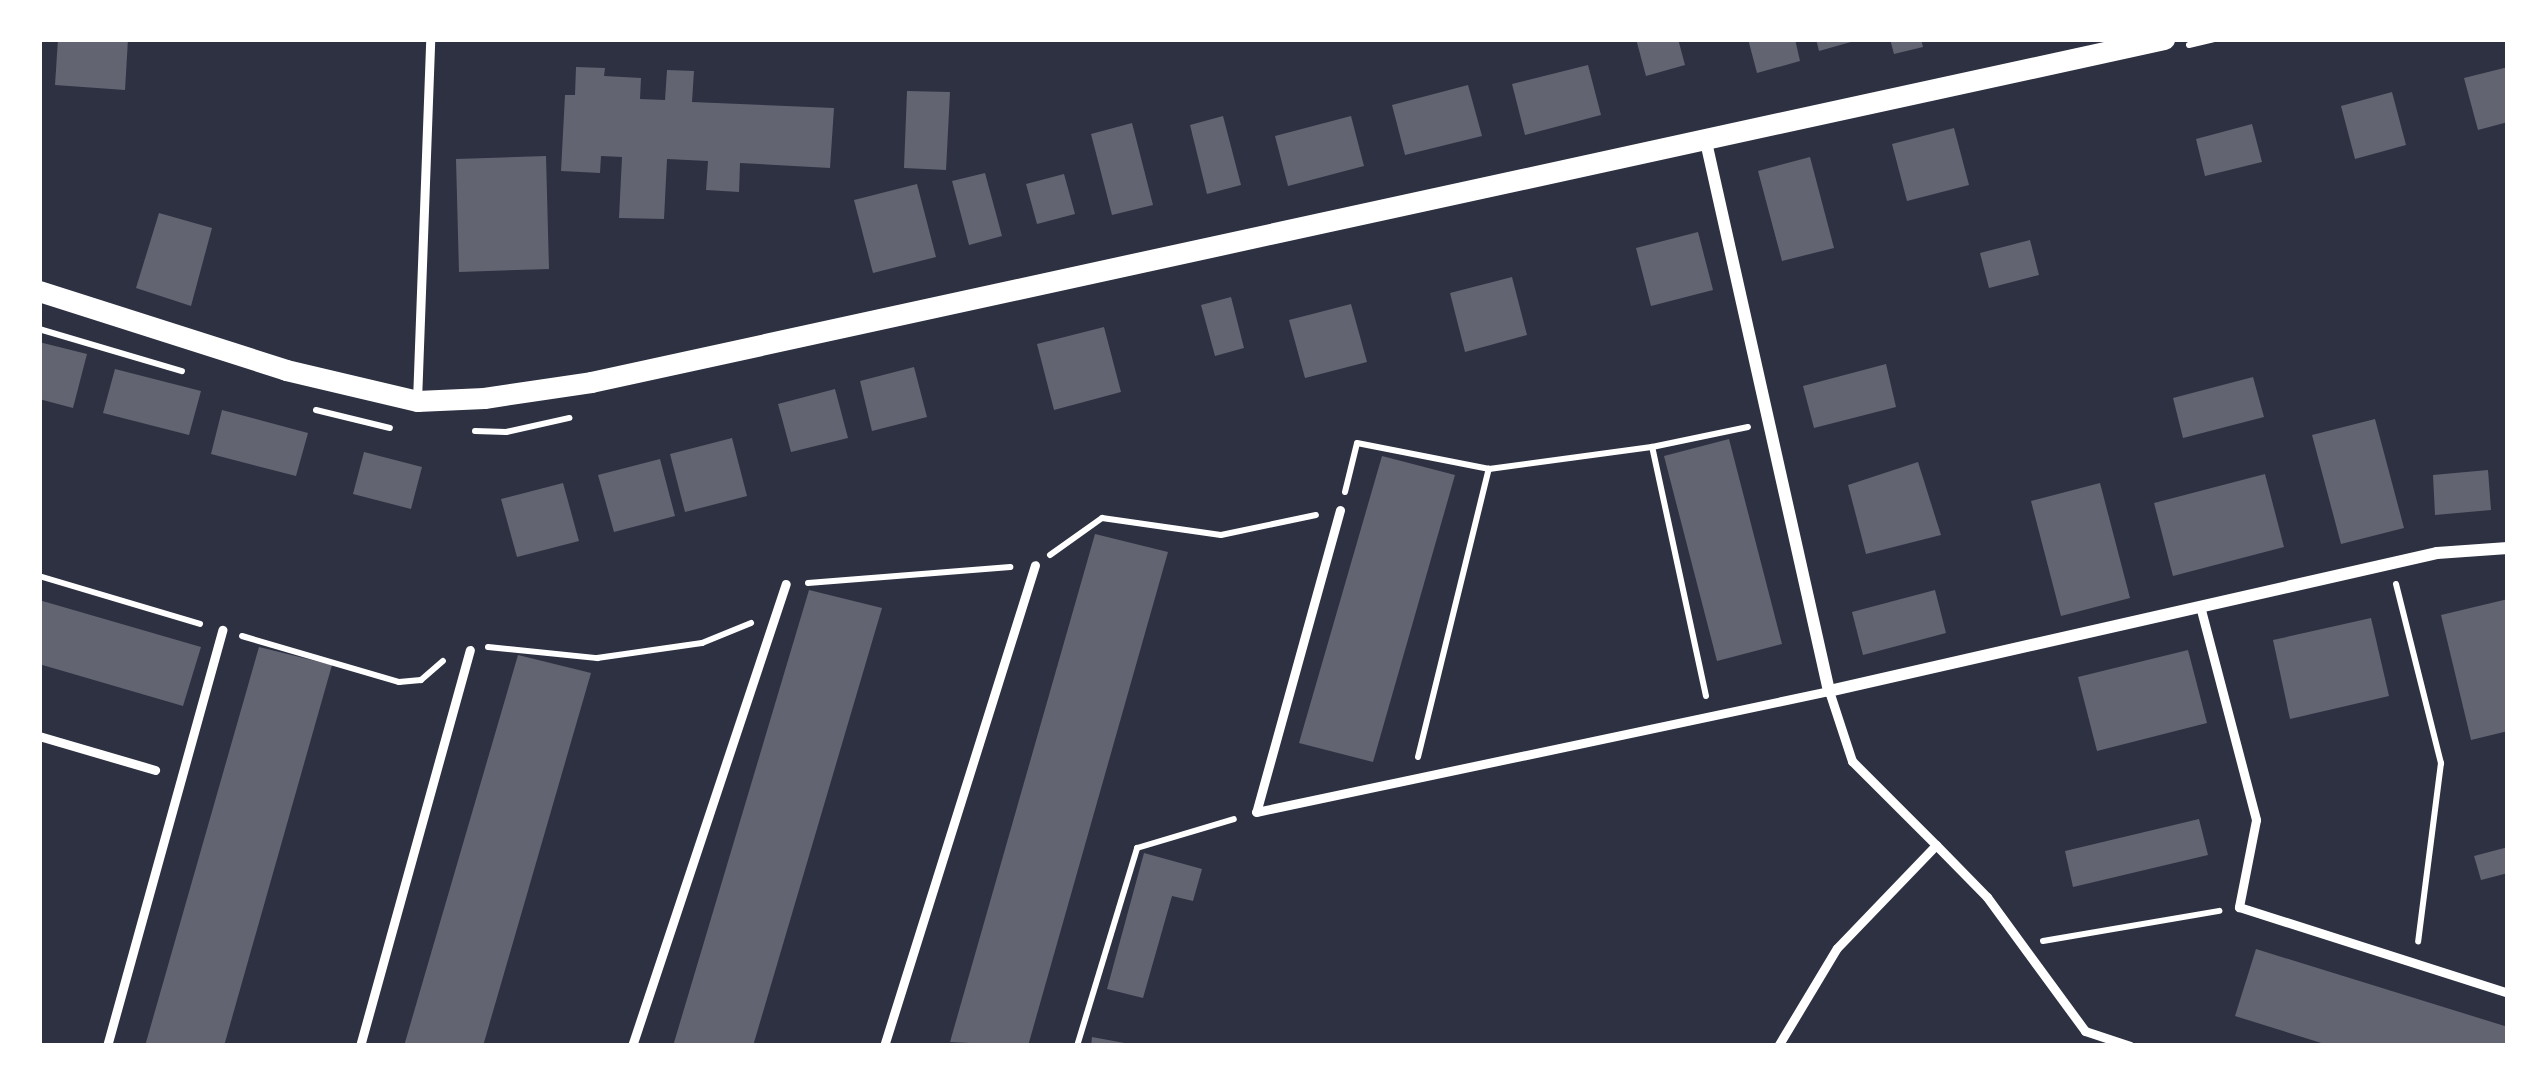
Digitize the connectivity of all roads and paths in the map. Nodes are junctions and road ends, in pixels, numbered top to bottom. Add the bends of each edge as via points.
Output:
1 (430, 39) edge
2 (2164, 39) edge
3 (1706, 142) junction
4 (39, 291) edge
5 (417, 401) junction
6 (1769, 423) junction
7 (1652, 447) junction
8 (1489, 469) junction
9 (1340, 510) junction
10 (2508, 548) edge
11 (2390, 563) junction
12 (1035, 565) junction
13 (39, 576) edge
14 (786, 584) joint
15 (2200, 606) junction
16 (777, 613) junction
17 (222, 631) junction
18 (470, 650) junction
19 (1829, 691) junction
20 (1710, 717) junction
21 (39, 736) edge
22 (155, 770) dead end
23 (1412, 781) junction
24 (1256, 812) junction
25 (1936, 845) junction
26 (2239, 907) junction
27 (2022, 944) junction
28 (2416, 964) junction
29 (2508, 993) edge
30 (107, 1046) edge
31 (360, 1046) edge
32 (632, 1046) edge
33 (884, 1046) edge
34 (1077, 1046) edge
35 (1778, 1046) edge
36 (2130, 1046) edge

1 - 5 lane
2 - 3 street
3 - 5 street via 591,382
3 - 6 street
4 - 5 street via 286,370
6 - 7 path
6 - 19 street
7 - 8 path
7 - 20 path
8 - 9 path via 1357,443
8 - 23 path
9 - 12 path via 1221,535 1102,518
9 - 24 lane
10 - 11 street
11 - 15 street
11 - 28 path via 2440,763
12 - 14 path
12 - 33 lane
13 - 17 path
14 - 16 lane
15 - 19 street
15 - 26 lane via 2256,820
16 - 18 path via 702,643 597,658 500,645
16 - 32 lane
17 - 18 path via 399,682 421,680 454,652
17 - 30 lane
18 - 31 lane
19 - 20 lane
19 - 25 lane via 1852,760
20 - 23 lane
21 - 22 lane
23 - 24 lane
24 - 34 path via 1137,848
25 - 27 lane
25 - 35 lane via 1837,948
26 - 27 path
26 - 28 lane
27 - 36 lane via 2085,1031
28 - 29 lane

